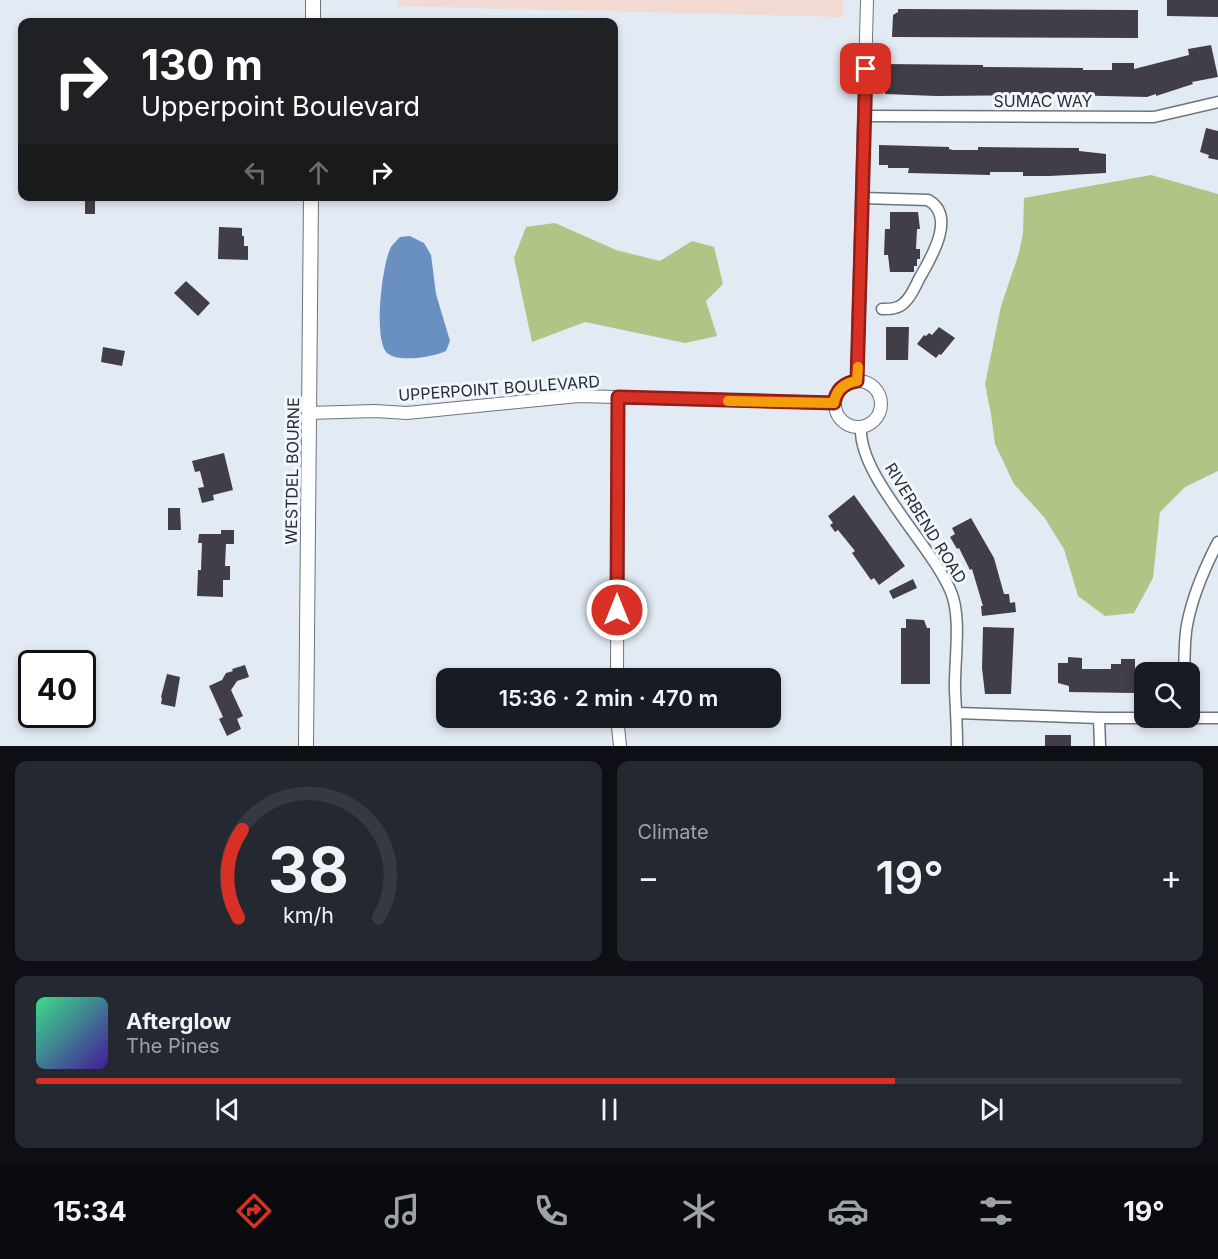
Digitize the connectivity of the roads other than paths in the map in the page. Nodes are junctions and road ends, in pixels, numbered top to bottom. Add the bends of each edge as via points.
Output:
1 (313, 0) edge
2 (867, 0) edge
3 (313, 18) edge
4 (1218, 102) edge
5 (866, 116) junction
6 (863, 198) junction
7 (311, 201) edge
8 (882, 309) dead end
9 (857, 381) junction
10 (618, 397) junction
11 (834, 403) junction
12 (309, 413) junction
13 (861, 427) junction
14 (1218, 542) edge
15 (1185, 662) edge
16 (617, 668) edge
17 (958, 713) junction
18 (1200, 717) edge
19 (1099, 718) junction
20 (1134, 718) edge
21 (1218, 718) edge
22 (618, 728) edge
23 (306, 746) edge
24 (620, 746) edge
25 (957, 746) edge
26 (1100, 746) edge

1 - 3 main road
2 - 5 street
4 - 5 street, SUMAC WAY via 1154,117
5 - 6 street
6 - 8 street via 928,200 936,204 940,213 936,251 912,293 895,309
6 - 9 street
7 - 12 main road, WESTDEL BOURNE
9 - 11 street via 842,386
9 - 13 street via 872,386 880,400 875,419
10 - 11 street, UPPERPOINT BOULEVARD
10 - 12 street, UPPERPOINT BOULEVARD via 578,396 407,412
10 - 16 street
11 - 13 street via 837,416
12 - 23 main road, WESTDEL BOURNE
13 - 17 street, RIVERBEND ROAD via 861,442 869,464 938,568 957,606
14 - 15 street via 1187,623
17 - 19 street
17 - 25 street, RIVERBEND ROAD
18 - 21 street
19 - 20 street
19 - 26 street
22 - 24 street

